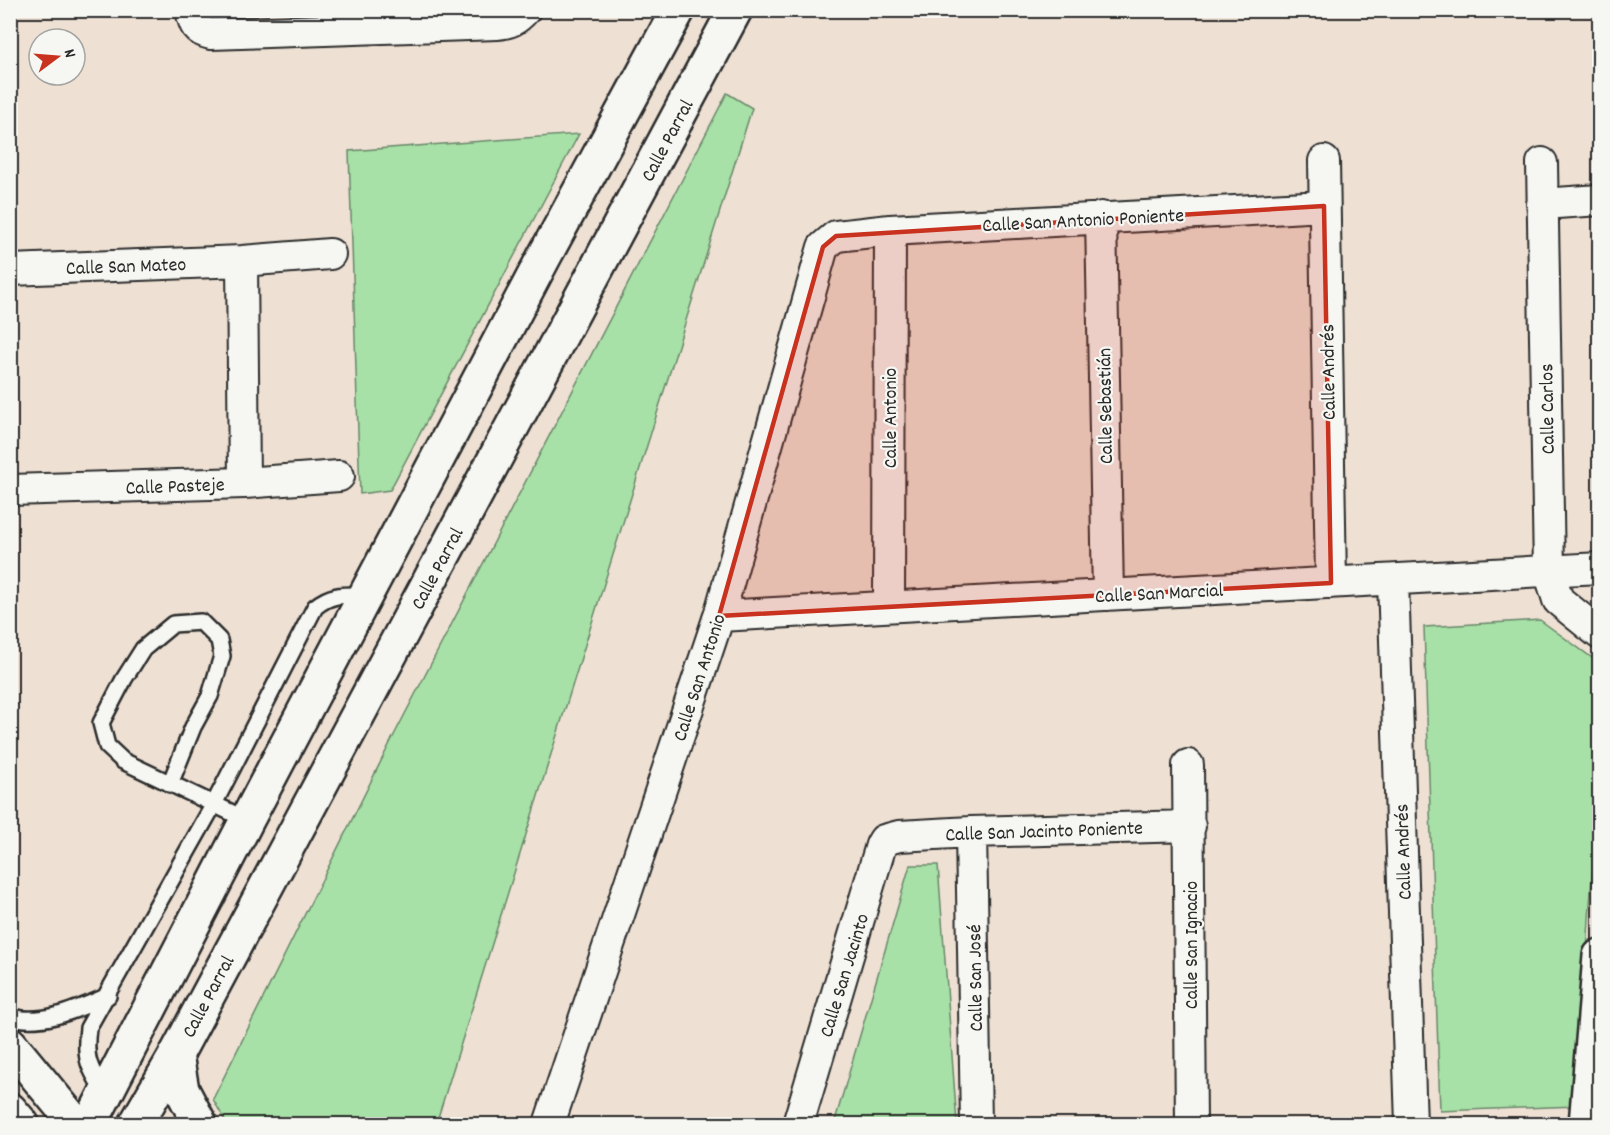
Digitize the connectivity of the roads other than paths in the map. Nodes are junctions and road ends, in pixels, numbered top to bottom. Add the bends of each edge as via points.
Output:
1 (191, 10) edge
2 (525, 10) edge
3 (678, 10) edge
4 (735, 10) edge
5 (395, 19) edge
6 (1324, 161) dead end
7 (1542, 163) dead end
8 (1599, 200) edge
9 (1542, 204) junction
10 (1324, 206) junction
11 (1101, 217) junction
12 (890, 230) junction
13 (843, 235) joint
14 (330, 254) dead end
15 (242, 261) junction
16 (10, 270) edge
17 (339, 476) dead end
18 (244, 483) junction
19 (10, 490) edge
20 (1599, 568) edge
21 (1549, 571) junction
22 (1393, 580) junction
23 (1331, 583) junction
24 (366, 595) junction
25 (1108, 595) junction
26 (889, 606) junction
27 (719, 615) junction
28 (1599, 634) edge
29 (1188, 765) dead end
30 (170, 784) junction
31 (214, 804) junction
32 (247, 820) junction
33 (1190, 826) junction
34 (971, 832) junction
35 (899, 836) joint
36 (1599, 956) edge
37 (108, 996) junction
38 (10, 1016) edge
39 (10, 1044) edge
40 (176, 1054) junction
41 (105, 1094) junction
42 (10, 1110) edge
43 (22, 1125) edge
44 (76, 1125) edge
45 (90, 1125) edge
46 (136, 1125) edge
47 (200, 1125) edge
48 (549, 1125) edge
49 (798, 1125) edge
50 (976, 1125) edge
51 (1191, 1125) edge
52 (1411, 1125) edge
53 (1586, 1125) edge

1 - 5 street via 200,32 211,34
2 - 5 street via 508,23 497,24
3 - 24 street
4 - 40 street, Calle Parral
6 - 10 street, Calle Andrés
7 - 9 street, Calle Carlos
8 - 9 street
9 - 21 street, Calle Carlos
10 - 11 street, Calle San Antonio Poniente
10 - 23 street, Calle Andrés
11 - 12 street, Calle San Antonio Poniente
11 - 25 street, Calle Sebastián
12 - 13 street, Calle San Antonio Poniente
12 - 26 street, Calle Antonio
13 - 27 street, Calle San Antonio via 824,247
14 - 15 street, Calle San Mateo
15 - 16 street, Calle San Mateo
15 - 18 street
17 - 18 street, Calle Pasteje
18 - 19 street, Calle Pasteje
20 - 21 street, Calle San Marcial
21 - 22 street, Calle San Marcial
21 - 28 street, Calle Carlos via 1558,600
22 - 23 street, Calle San Marcial
22 - 52 street, Calle Andrés
23 - 25 street, Calle San Marcial
24 - 31 lane via 338,595 315,607
24 - 32 street
25 - 26 street, Calle San Marcial
26 - 27 street, Calle San Marcial
27 - 48 street, Calle San Antonio
29 - 33 street, Calle San Ignacio
30 - 30 lane via 210,696 222,656 219,640 201,621 173,624 143,649 101,723 107,746 123,761
30 - 31 lane
31 - 32 lane
31 - 37 lane
32 - 41 street
33 - 34 street, Calle San Jacinto Poniente
33 - 51 street, Calle San Ignacio
34 - 35 street, Calle San Jacinto Poniente
34 - 50 street, Calle San José
35 - 49 street, Calle San Jacinto via 884,840 881,845
36 - 53 street
37 - 38 lane via 66,1014 19,1019
37 - 41 lane via 88,1028 86,1042 89,1067
39 - 44 street
40 - 46 street, Calle Parral
40 - 47 street via 182,1090
41 - 45 street
42 - 43 street

